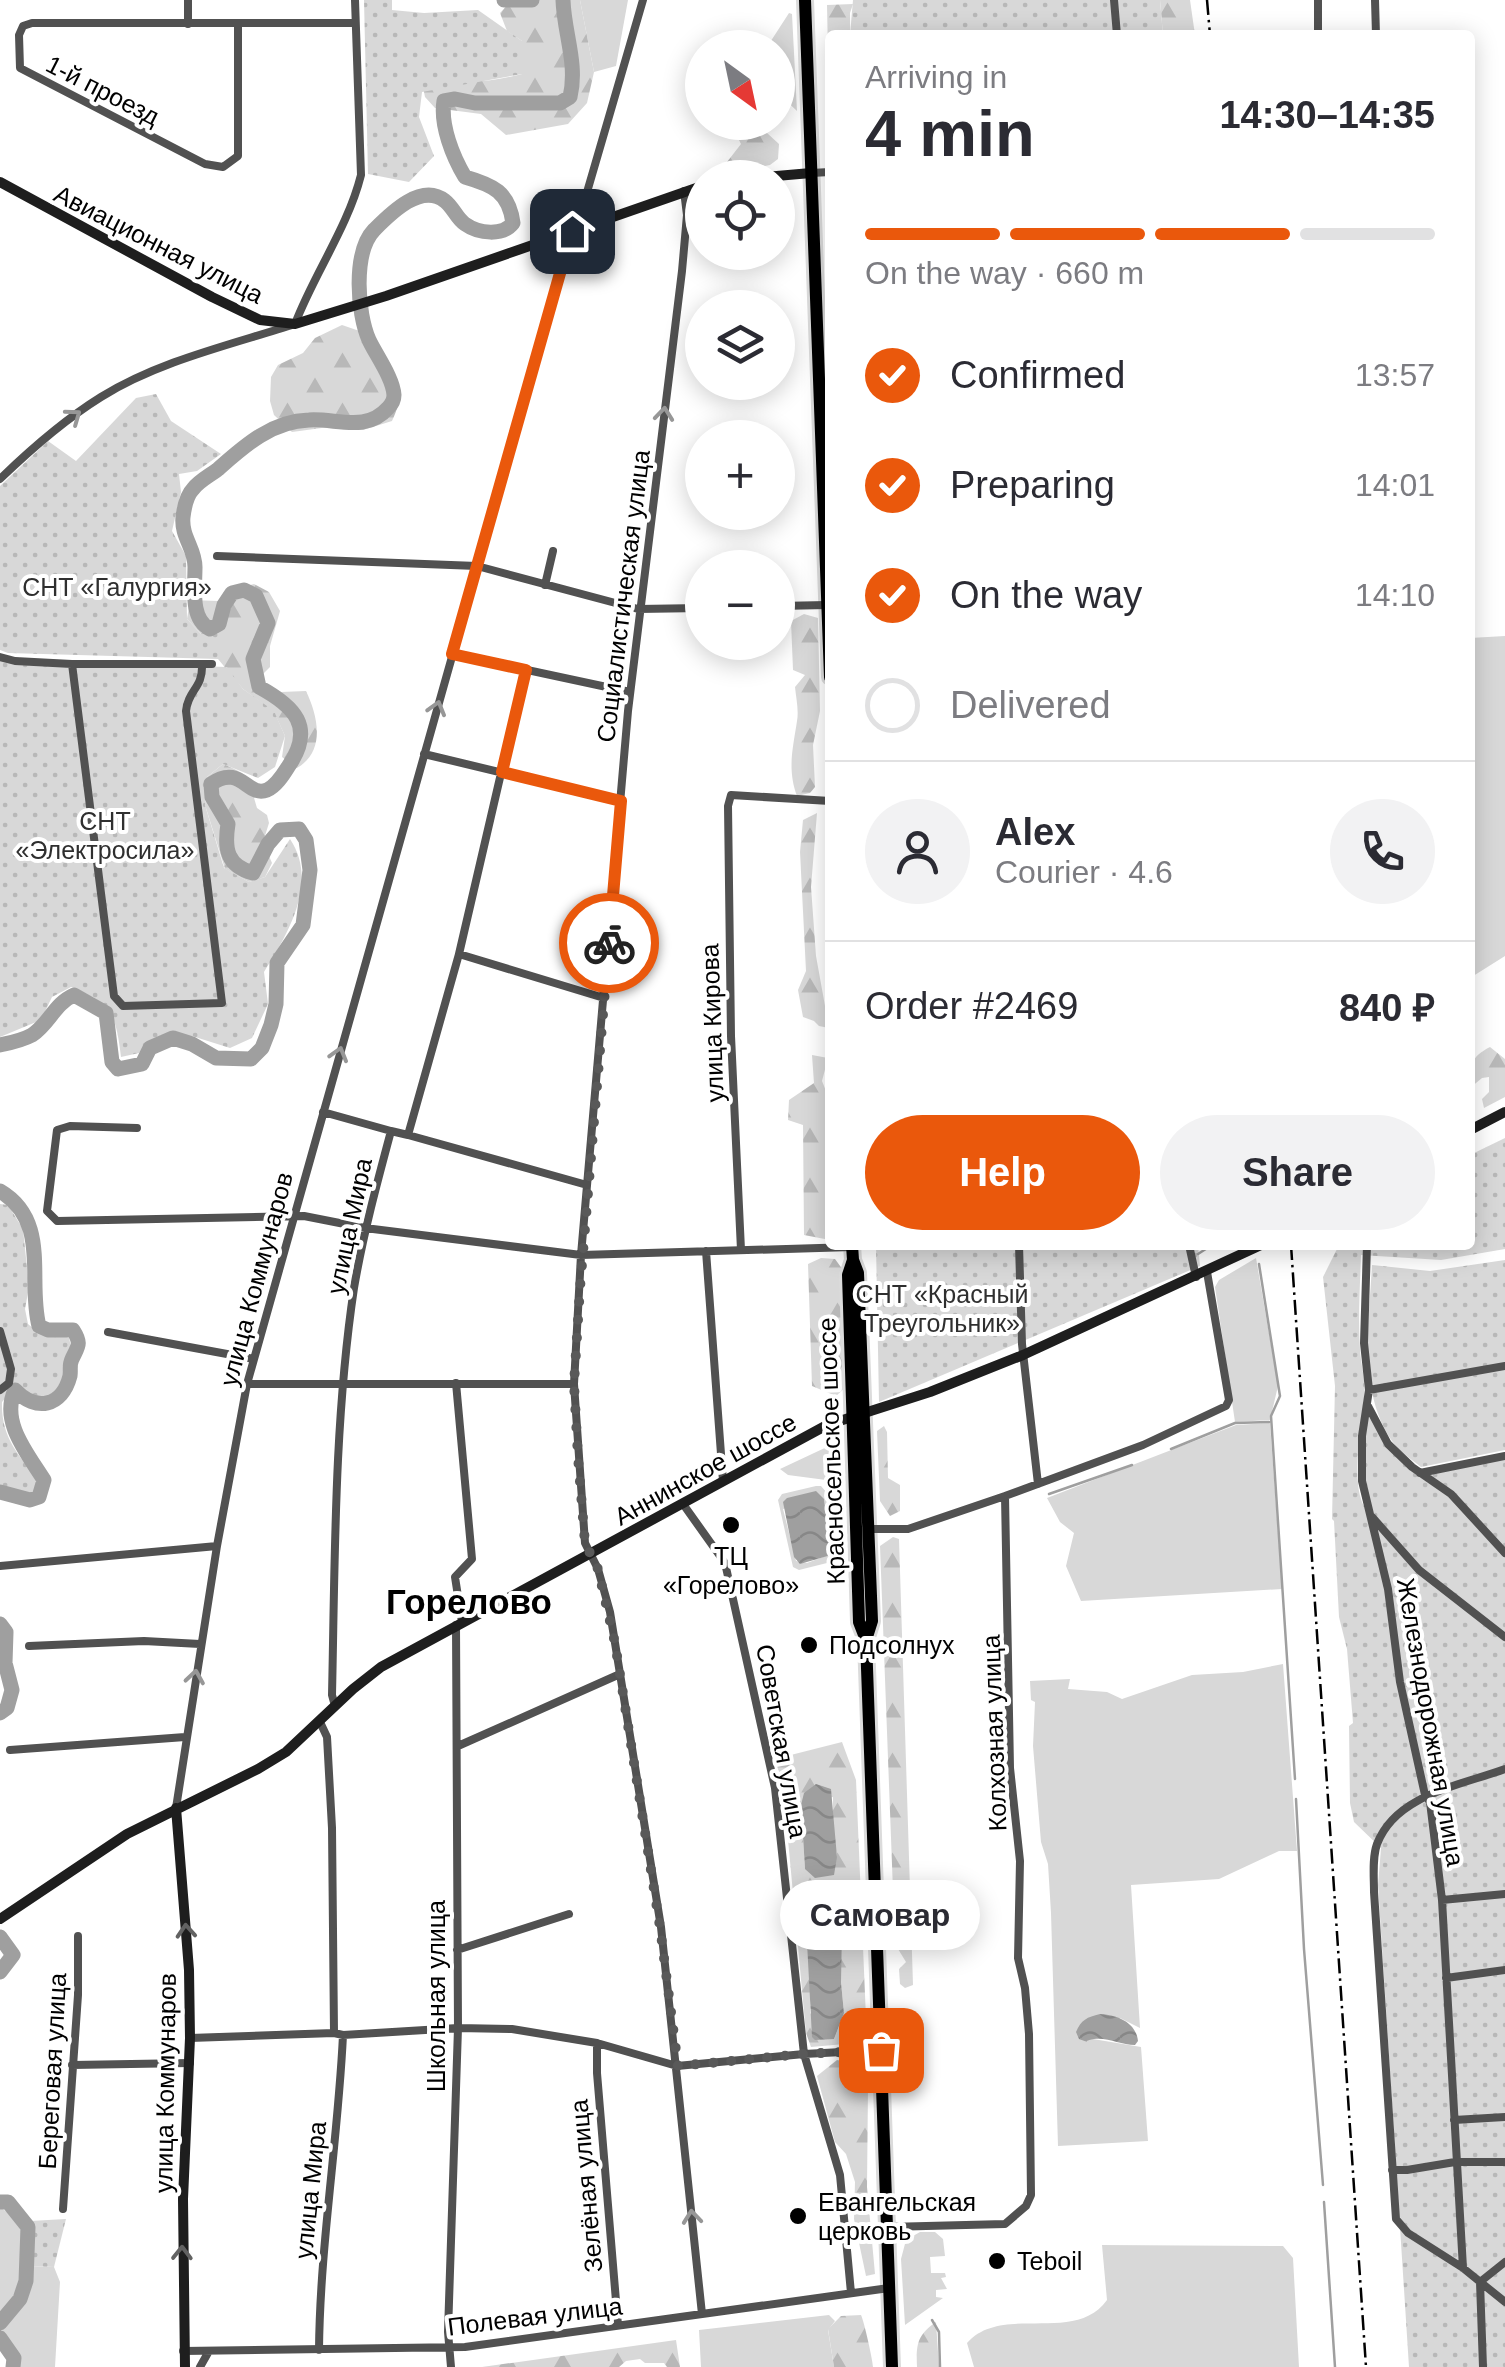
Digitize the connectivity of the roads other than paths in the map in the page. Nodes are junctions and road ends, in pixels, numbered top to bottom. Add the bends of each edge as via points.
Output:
1 (188, 0) edge
2 (355, 0) edge
3 (642, 0) edge
4 (805, 0) edge
5 (1114, 0) edge
6 (1318, 0) edge
7 (1375, 0) edge
8 (238, 23) junction
9 (355, 23) junction
10 (188, 24) junction
11 (1117, 30) edge
12 (1318, 30) edge
13 (1376, 30) edge
14 (825, 172) edge
15 (811, 173) junction
16 (795, 174) edge
17 (0, 182) edge
18 (684, 191) joint
19 (572, 231) junction
20 (295, 324) junction
21 (0, 479) edge
22 (825, 480) edge
23 (553, 551) dead end
24 (217, 556) dead end
25 (477, 566) junction
26 (544, 585) junction
27 (825, 605) edge
28 (795, 606) edge
29 (685, 608) edge
30 (638, 609) junction
31 (452, 654) junction
32 (1, 662) edge
33 (72, 664) junction
34 (212, 664) dead end
35 (202, 665) junction
36 (526, 670) junction
37 (630, 692) junction
38 (424, 754) junction
39 (502, 772) junction
40 (825, 800) edge
41 (621, 801) junction
42 (459, 954) junction
43 (604, 998) junction
44 (323, 1112) junction
45 (1505, 1112) edge
46 (1475, 1127) edge
47 (137, 1128) dead end
48 (390, 1131) junction
49 (408, 1134) junction
50 (588, 1185) junction
51 (293, 1216) junction
52 (365, 1228) junction
53 (741, 1250) junction
54 (1020, 1250) edge
55 (1190, 1250) edge
56 (1251, 1250) edge
57 (1367, 1250) edge
58 (706, 1251) junction
59 (852, 1251) edge
60 (582, 1255) junction
61 (1207, 1272) junction
62 (1196, 1277) junction
63 (0, 1331) edge
64 (108, 1332) dead end
65 (1024, 1355) junction
66 (254, 1359) junction
67 (1505, 1366) edge
68 (456, 1383) junction
69 (247, 1384) junction
70 (574, 1384) junction
71 (344, 1386) junction
72 (0, 1390) edge
73 (1369, 1390) junction
74 (1368, 1406) junction
75 (858, 1416) junction
76 (1505, 1456) edge
77 (1420, 1473) junction
78 (723, 1481) junction
79 (1038, 1484) junction
80 (1005, 1496) junction
81 (683, 1504) junction
82 (1370, 1515) junction
83 (869, 1529) junction
84 (217, 1546) junction
85 (1505, 1554) edge
86 (591, 1556) junction
87 (0, 1566) edge
88 (459, 1624) junction
89 (1505, 1637) edge
90 (866, 1640) junction
91 (200, 1644) junction
92 (29, 1646) dead end
93 (620, 1674) junction
94 (335, 1706) junction
95 (320, 1722) junction
96 (186, 1736) junction
97 (458, 1746) junction
98 (10, 1750) dead end
99 (1505, 1769) edge
100 (1424, 1795) junction
101 (176, 1808) junction
102 (1505, 1894) edge
103 (1442, 1900) junction
104 (569, 1914) dead end
105 (0, 1919) edge
106 (78, 1936) dead end
107 (457, 1950) junction
108 (1505, 1970) edge
109 (1446, 1978) junction
110 (458, 2028) junction
111 (339, 2034) junction
112 (190, 2038) junction
113 (598, 2043) junction
114 (881, 2050) junction
115 (804, 2054) junction
116 (72, 2064) junction
117 (190, 2064) junction
118 (678, 2066) junction
119 (1505, 2117) edge
120 (1454, 2120) junction
121 (1455, 2162) junction
122 (1505, 2162) edge
123 (1392, 2170) junction
124 (63, 2209) dead end
125 (887, 2226) junction
126 (1505, 2262) edge
127 (1463, 2268) junction
128 (1480, 2282) junction
129 (889, 2288) junction
130 (850, 2293) junction
131 (1505, 2302) edge
132 (702, 2314) junction
133 (618, 2325) junction
134 (448, 2348) junction
135 (183, 2350) junction
136 (209, 2350) junction
137 (319, 2350) junction
138 (185, 2367) edge
139 (200, 2367) edge
140 (451, 2367) edge
141 (892, 2367) edge
142 (1483, 2367) edge

1 - 10 street
2 - 9 street
3 - 19 street, улица Коммунаров
4 - 15 highway
5 - 11 street
6 - 12 street
7 - 13 street
8 - 9 street, 1-й проезд
8 - 10 street, 1-й проезд
8 - 10 street, 1-й проезд via 238,156 223,166 204,164 20,68 23,26
9 - 20 street via 361,175
14 - 15 street
15 - 16 street
15 - 22 highway
17 - 20 street, Авиационная улица via 212,297 260,320
18 - 19 street, Авиационная улица
30 -> 18 street, Социалистическая улица via 682,271
19 - 20 street, Авиационная улица
19 - 25 street, улица Коммунаров
21 -> 20 street via 102,396 156,370
23 - 26 street
24 - 25 street
25 - 26 street
25 - 31 street, улица Коммунаров
26 - 30 street
27 - 28 street
29 - 30 street
30 - 37 street, Социалистическая улица
31 - 36 street
38 -> 31 street, улица Коммунаров
32 - 33 street
33 - 35 street
33 - 35 street via 114,996 123,1006 222,1003 186,711
34 - 35 street
36 - 37 street
36 - 39 street
37 - 41 street, Социалистическая улица
38 - 39 street
44 -> 38 street, улица Коммунаров
39 - 41 street
39 - 42 street
40 - 53 street, улица Кирова via 731,795 728,806
41 - 43 street, Социалистическая улица
42 - 43 street
42 - 49 street
43 - 50 street, Социалистическая улица
44 - 48 street
44 - 51 street, улица Коммунаров
45 - 46 street
47 - 51 street via 57,1130 48,1212 57,1221
48 - 49 street, улица Мира
48 - 52 street, улица Мира
49 - 50 street, улица Мира
50 - 60 street, Социалистическая улица
51 - 52 street
51 - 66 street, улица Коммунаров
52 - 60 street
52 - 71 street, улица Мира
53 - 58 street
53 - 59 street
54 - 65 street
55 - 62 street
56 - 61 street, Аннинское шоссе
57 - 73 street, Железнодорожная улица
58 - 60 street
58 - 78 street
59 - 75 highway, Красносельское шоссе
60 - 70 street, Социалистическая улица
61 - 62 street, Аннинское шоссе
61 - 79 street via 1226,1406
62 - 65 street, Аннинское шоссе
63 - 72 street via 11,1369
64 - 66 street
65 - 75 street, Аннинское шоссе
65 - 79 street
66 - 69 street, улица Коммунаров
67 - 73 street
68 - 70 street
68 - 71 street
68 - 88 street, Школьная улица via 472,1559 456,1577
69 - 71 street
69 - 84 street, улица Коммунаров
70 - 86 street, Социалистическая улица
71 - 94 street, улица Мира
73 - 74 street, Железнодорожная улица
74 - 77 street via 1388,1444
74 - 82 street, Железнодорожная улица via 1362,1480
75 - 78 street, Аннинское шоссе via 827,1425
75 - 83 highway, Красносельское шоссе
75 - 90 highway, Красносельское шоссе via 859,1622
76 - 77 street
77 - 85 street via 1451,1494
78 - 81 street, Аннинское шоссе
79 - 80 street
80 - 83 street via 908,1528
80 - 125 street, Колхозная улица via 1010,1768 1020,1861 1018,1958 1030,2034 1031,2195 1006,2224
81 - 86 street, Аннинское шоссе
81 - 115 street, Советская улица via 722,1557 738,1616 775,1788
82 - 89 street via 1418,1570
82 - 100 street, Железнодорожная улица
83 - 90 highway, Красносельское шоссе via 872,1621
84 - 87 street
84 - 91 street, улица Коммунаров
86 - 88 street, Аннинское шоссе
86 - 93 street, Социалистическая улица via 610,1612
88 - 94 street, Аннинское шоссе via 382,1667
88 - 97 street, Школьная улица
90 - 114 highway, Красносельское шоссе
91 - 92 street
96 -> 91 street, улица Коммунаров
93 - 97 street
93 - 118 street, Социалистическая улица
94 - 95 street, Аннинское шоссе
95 - 101 street, Аннинское шоссе via 258,1770
95 - 111 street, улица Мира via 327,1737
96 - 98 street
96 - 101 street, улица Коммунаров
97 - 107 street, Школьная улица
99 - 100 street
100 - 103 street, Железнодорожная улица
100 - 123 street via 1375,1848
101 - 105 street, Аннинское шоссе
112 -> 101 street, улица Коммунаров
102 - 103 street
103 - 109 street, Железнодорожная улица
104 - 107 street
106 - 116 street, Береговая улица
107 - 110 street, Школьная улица
108 - 109 street
109 - 120 street, Железнодорожная улица
110 - 111 street
110 - 113 street
110 - 134 street, Школьная улица
111 - 112 street
111 - 137 street, улица Мира via 340,2106 318,2302
112 - 117 street, улица Коммунаров
113 - 118 street
113 - 133 street, Зелёная улица
114 - 115 street
114 - 125 highway, Красносельское шоссе
115 - 118 street
115 - 130 street, Советская улица via 840,2175
116 - 117 street
116 - 124 street, Береговая улица
135 -> 117 street, улица Коммунаров
132 -> 118 street, Социалистическая улица
119 - 120 street
120 - 121 street, Железнодорожная улица
121 - 122 street
121 - 123 street
121 - 127 street, Железнодорожная улица
123 - 127 street via 1396,2220
125 - 129 highway, Красносельское шоссе
126 - 128 street
127 - 128 street
128 - 131 street
128 - 142 street
129 - 130 street, Полевая улица
129 - 141 highway, Красносельское шоссе
130 - 132 street, Полевая улица
132 - 133 street, Полевая улица
133 - 134 street, Полевая улица
134 - 137 street, Полевая улица
134 - 140 street, Школьная улица
135 - 136 street, Полевая улица
135 - 138 street, улица Коммунаров
136 - 137 street, Полевая улица
136 - 139 street

